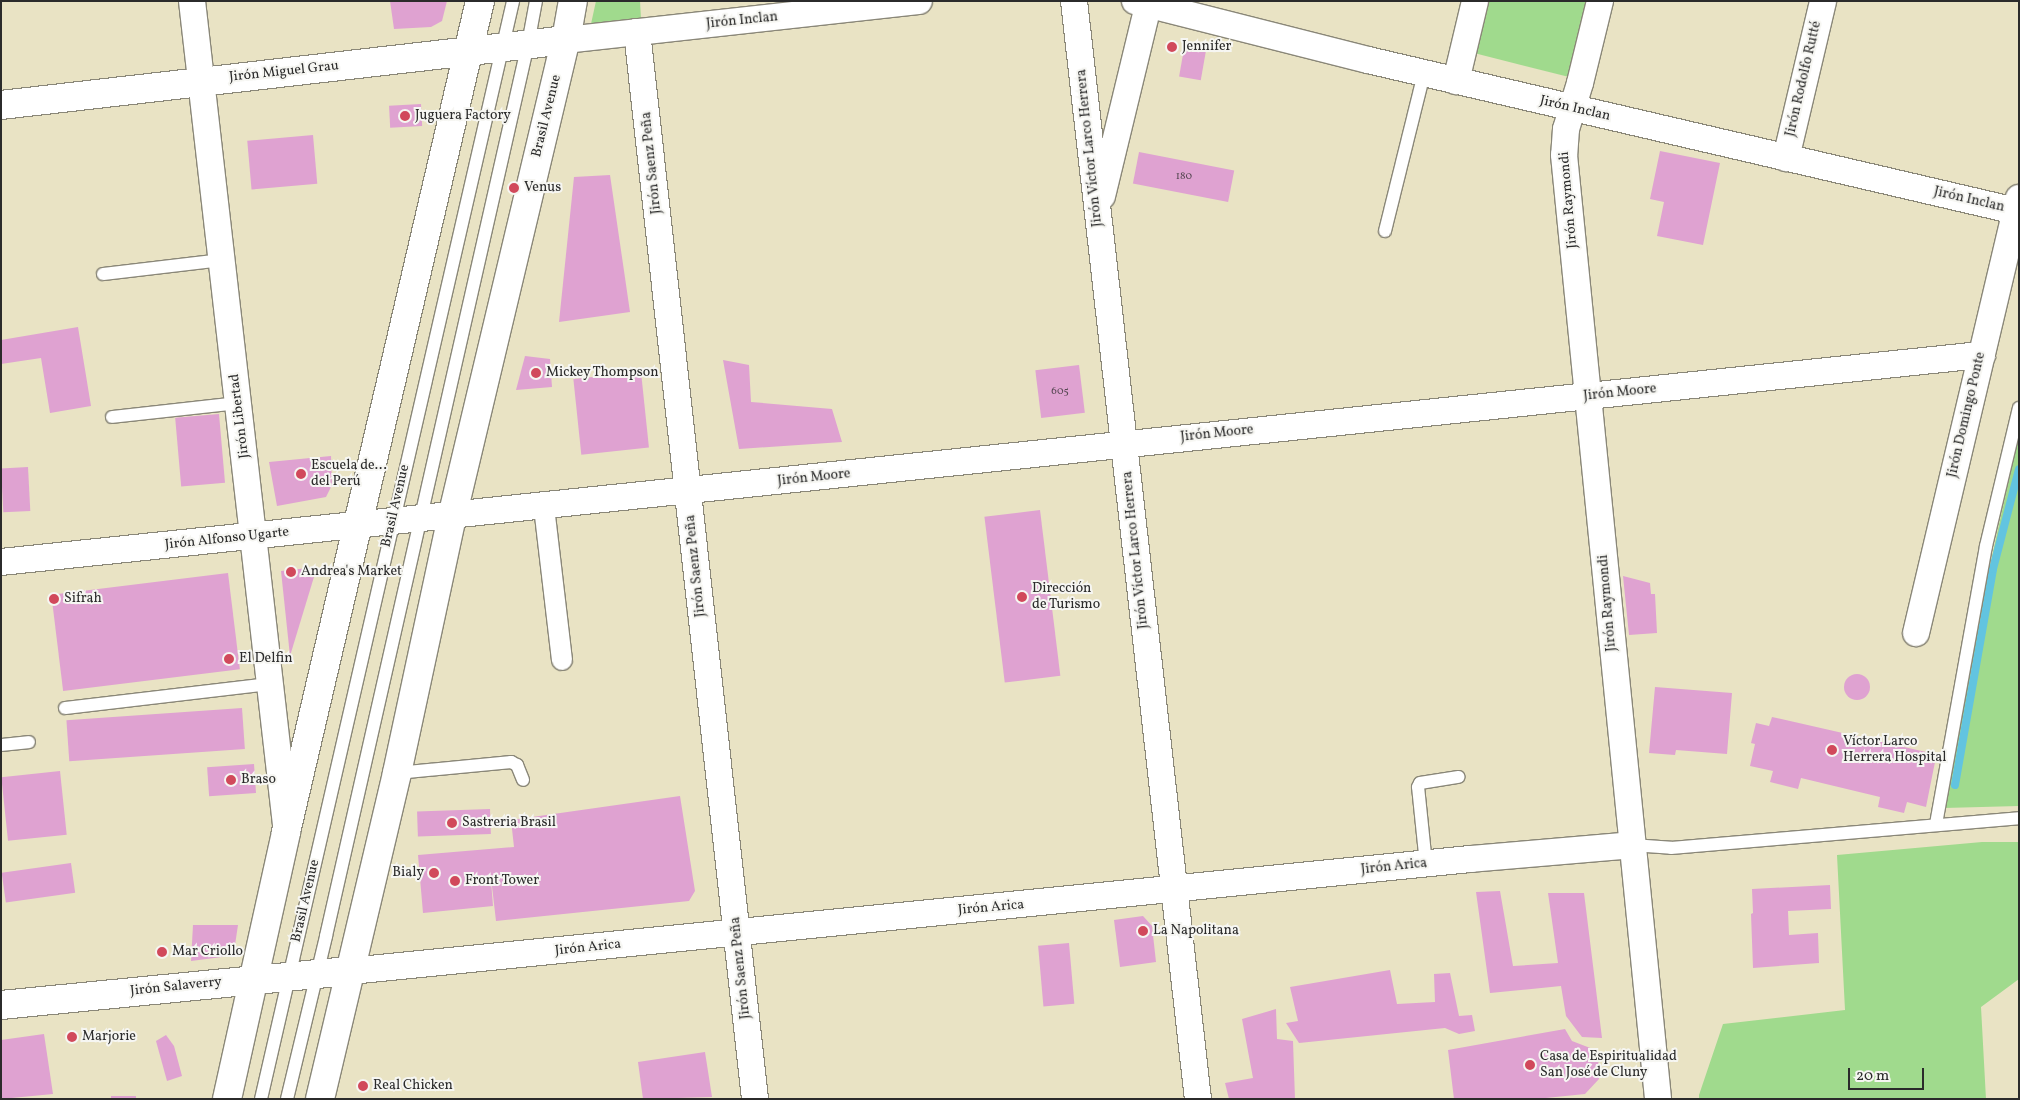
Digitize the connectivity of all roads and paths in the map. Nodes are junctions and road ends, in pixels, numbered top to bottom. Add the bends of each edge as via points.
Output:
1 (192, 1) edge
2 (480, 1) edge
3 (513, 1) edge
4 (536, 1) edge
5 (573, 1) edge
6 (919, 1) edge
7 (1074, 1) edge
8 (1475, 1) edge
9 (1600, 1) edge
10 (1823, 1) edge
11 (1144, 2) edge
12 (637, 32) junction
13 (566, 40) junction
14 (516, 46) junction
15 (469, 51) junction
16 (1424, 73) junction
17 (1456, 80) junction
18 (200, 82) junction
19 (1, 105) edge
20 (1572, 108) junction
21 (1786, 158) junction
22 (2017, 204) edge
23 (1098, 214) junction
24 (1385, 231) dead end
25 (222, 260) junction
26 (103, 274) dead end
27 (1982, 355) junction
28 (1589, 396) junction
29 (239, 403) junction
30 (2019, 408) edge
31 (112, 417) dead end
32 (1124, 444) junction
33 (688, 492) junction
34 (544, 507) junction
35 (452, 516) junction
36 (420, 520) junction
37 (392, 522) junction
38 (358, 526) junction
39 (254, 536) junction
40 (1, 562) edge
41 (1916, 633) dead end
42 (562, 660) dead end
43 (270, 684) junction
44 (66, 708) dead end
45 (29, 742) dead end
46 (1, 745) edge
47 (396, 773) junction
48 (1459, 777) dead end
49 (523, 780) dead end
50 (2019, 818) edge
51 (1936, 824) junction
52 (286, 832) junction
53 (1632, 845) junction
54 (1426, 864) junction
55 (1174, 890) junction
56 (737, 933) junction
57 (350, 971) junction
58 (317, 974) junction
59 (289, 976) junction
60 (254, 980) junction
61 (1, 1005) edge
62 (227, 1099) edge
63 (260, 1099) edge
64 (287, 1099) edge
65 (320, 1099) edge
66 (755, 1099) edge
67 (1198, 1099) edge
68 (1658, 1099) edge

1 - 18 street, Jirón Libertad
2 - 15 main road
3 - 14 lane, Brasil Avenue
4 - 14 lane, Brasil Avenue
5 - 13 main road, Brasil Avenue
6 - 12 street, Jirón Inclan
7 - 23 street, Jirón Víctor Larco Herrera
8 - 17 street
9 - 20 street, Jirón Raymondi
10 - 21 street, Jirón Rodolfo Rutté
11 - 16 street, Jirón Inclan
11 - 23 street
12 - 13 street, Jirón Inclan
12 - 33 street, Jirón Saenz Peña
13 - 14 main road, Jirón Miguel Grau
13 - 35 main road, Brasil Avenue
14 - 15 main road, Jirón Miguel Grau
14 - 36 lane, Brasil Avenue
14 - 37 lane, Brasil Avenue
15 - 18 main road, Jirón Miguel Grau
15 - 38 main road
16 - 17 street, Jirón Inclan
16 - 24 lane
17 - 20 street, Jirón Inclan
18 - 19 main road, Jirón Miguel Grau
18 - 25 street, Jirón Libertad
20 - 21 street, Jirón Inclan
20 - 28 street, Jirón Raymondi via 1564,155
21 - 22 street, Jirón Inclan
22 - 27 street, Jirón Domingo Ponte
23 - 32 street, Jirón Víctor Larco Herrera
25 - 26 lane
25 - 29 street, Jirón Libertad
27 - 28 street, Jirón Moore
27 - 41 street, Jirón Domingo Ponte
28 - 32 street, Jirón Moore
28 - 53 street, Jirón Raymondi
29 - 31 lane
29 - 39 street, Jirón Libertad
30 - 51 lane via 1986,546
32 - 33 street, Jirón Moore
32 - 55 street, Jirón Víctor Larco Herrera
33 - 34 street, Jirón Moore
33 - 56 street, Jirón Saenz Peña
34 - 35 street, Jirón Moore
34 - 42 street
35 - 36 street, Jirón Alfonso Ugarte
35 - 47 main road, Brasil Avenue
36 - 37 street, Jirón Alfonso Ugarte
36 - 58 lane, Brasil Avenue
37 - 38 street, Jirón Alfonso Ugarte
37 - 59 lane, Brasil Avenue
38 - 39 street, Jirón Alfonso Ugarte
38 - 52 main road
39 - 40 street, Jirón Alfonso Ugarte
39 - 43 street, Jirón Libertad
43 - 44 lane
43 - 52 street, Jirón Libertad
45 - 46 lane
47 - 49 lane via 510,762 517,765
47 - 57 main road, Brasil Avenue
48 - 54 lane via 1420,783 1418,787
50 - 51 lane
51 - 53 lane via 1671,848
52 - 60 main road
53 - 54 street, Jirón Arica
53 - 68 street, Jirón Raymondi
54 - 55 street, Jirón Arica
55 - 56 street, Jirón Arica
55 - 67 street, Jirón Víctor Larco Herrera
56 - 57 street, Jirón Arica
56 - 66 street, Jirón Saenz Peña
57 - 58 main road, Jirón Salaverry
57 - 65 main road, Brasil Avenue
58 - 59 main road, Jirón Salaverry
58 - 64 lane, Brasil Avenue
59 - 60 main road, Jirón Salaverry
59 - 63 lane, Brasil Avenue
60 - 61 main road, Jirón Salaverry
60 - 62 main road

